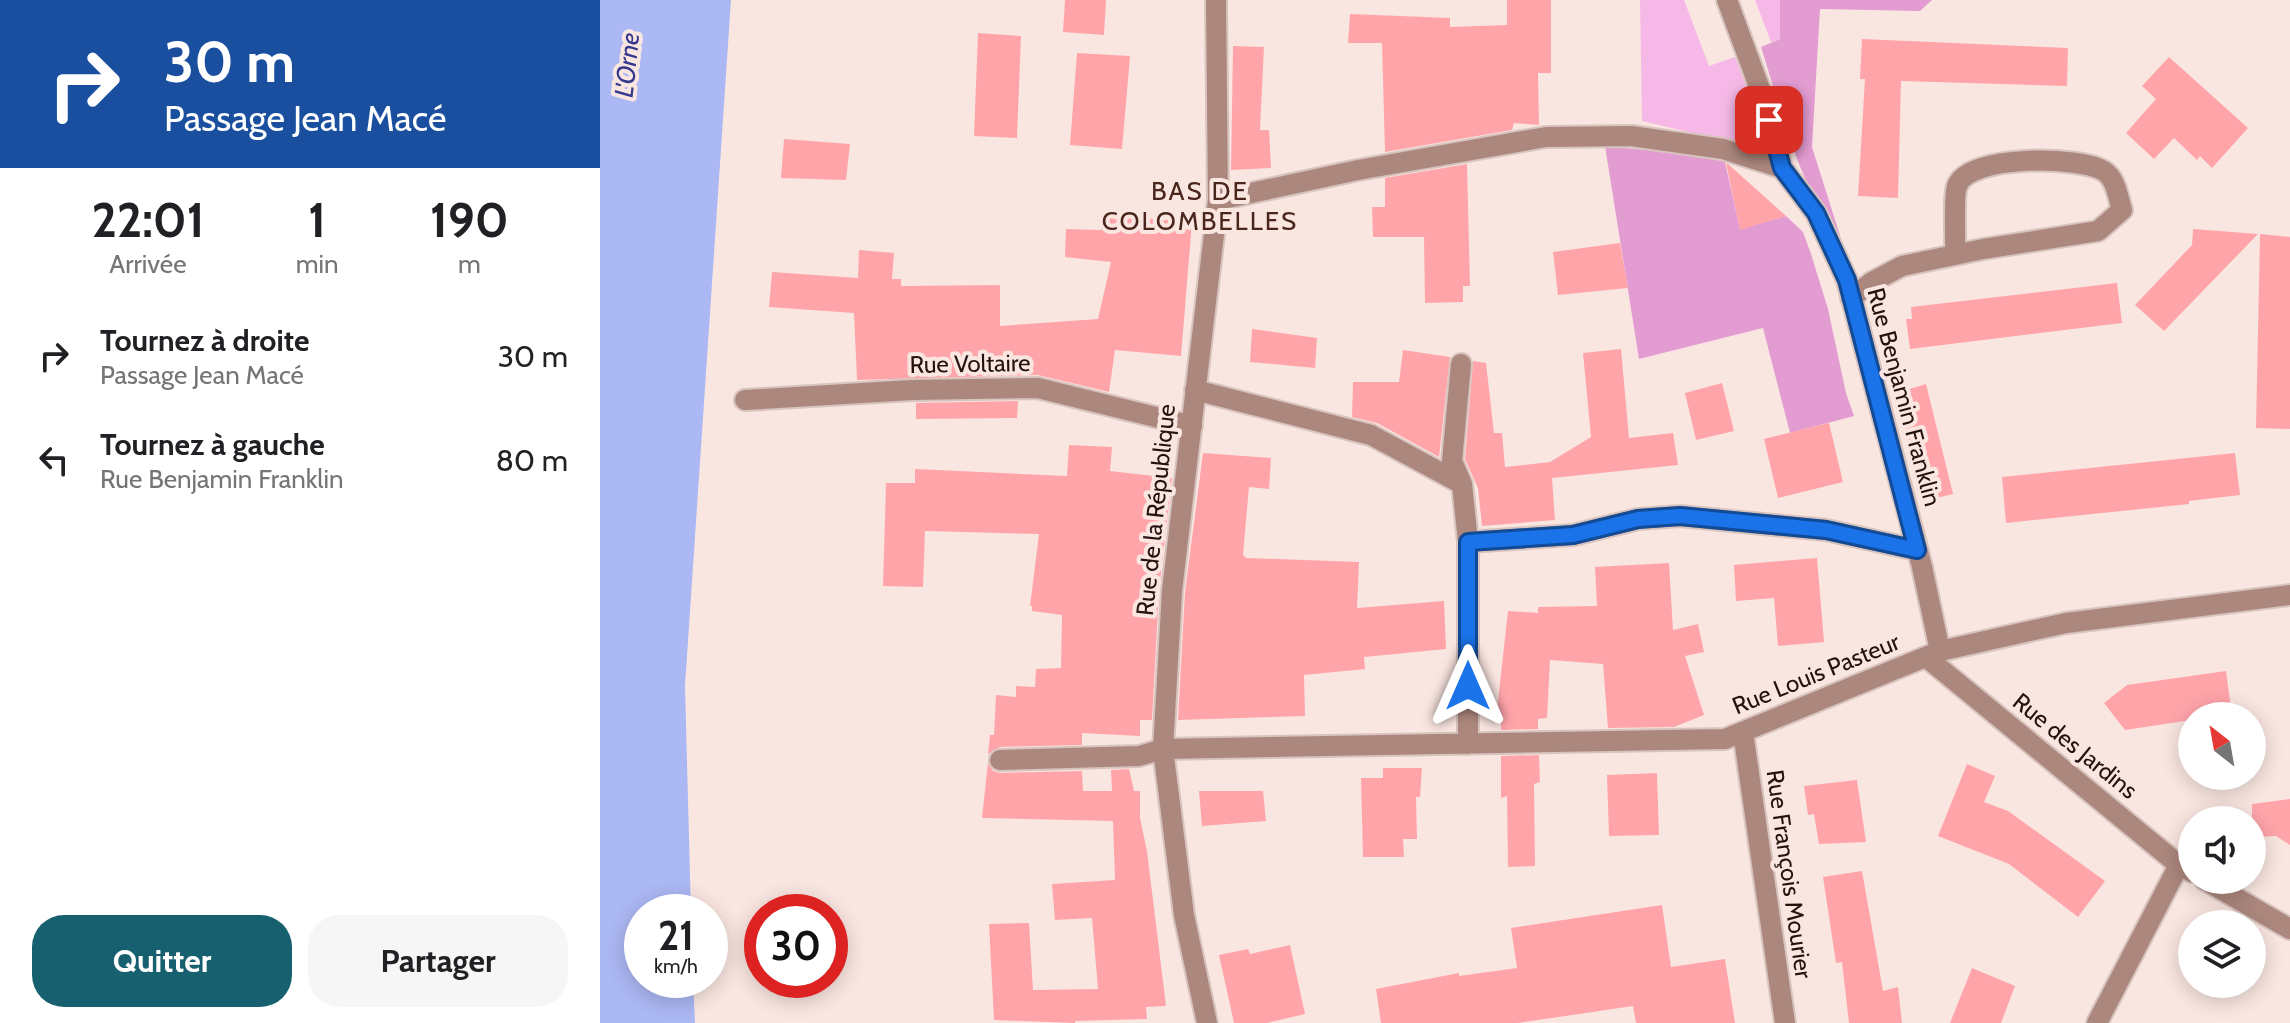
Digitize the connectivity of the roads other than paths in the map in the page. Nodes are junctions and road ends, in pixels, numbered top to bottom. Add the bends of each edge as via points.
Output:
1 (1216, 0) edge
2 (1727, 0) edge
3 (1782, 168) junction
4 (1218, 200) junction
5 (1955, 255) junction
6 (1851, 298) junction
7 (1461, 364) dead end
8 (1195, 390) junction
9 (745, 400) dead end
10 (1192, 426) junction
11 (1462, 484) junction
12 (1468, 542) junction
13 (1917, 550) junction
14 (2290, 595) edge
15 (1933, 654) junction
16 (1743, 732) junction
17 (1468, 744) junction
18 (1163, 749) junction
19 (1000, 760) dead end
20 (2178, 862) edge
21 (2178, 883) edge
22 (2229, 894) edge
23 (2290, 929) edge
24 (1207, 1023) edge
25 (1785, 1023) edge
26 (2097, 1023) edge

1 - 4 street, Rue de la République
2 - 3 street via 1764,100
3 - 4 street via 1723,149 1631,136 1546,137
3 - 6 street, Rue Benjamin Franklin via 1816,213
4 - 8 street, Rue de la République
5 - 5 street via 1957,186 1971,171 1999,163 2072,161 2104,172 2115,185 2122,210 2098,231
5 - 6 street via 1902,266
6 - 13 street, Rue Benjamin Franklin
7 - 11 street via 1452,461
8 - 10 street, Rue de la République
8 - 11 street via 1371,435
9 - 10 street, Rue Voltaire via 1038,388
10 - 18 street, Rue de la République via 1172,591
11 - 12 street
12 - 13 street via 1573,535 1638,519 1680,516 1826,530
12 - 17 street
13 - 15 street, Rue Benjamin Franklin
14 - 15 street, Rue Louis Pasteur via 2066,623
15 - 16 street, Rue Louis Pasteur
15 - 20 street, Rue des Jardins
16 - 17 street, Rue Louis Pasteur via 1725,739
16 - 25 street, Rue François Mourier
17 - 18 street, Rue Louis Pasteur
18 - 19 street, Rue Louis Pasteur via 1139,756
18 - 24 street, Rue de la République via 1184,915
21 - 26 street
22 - 23 street

